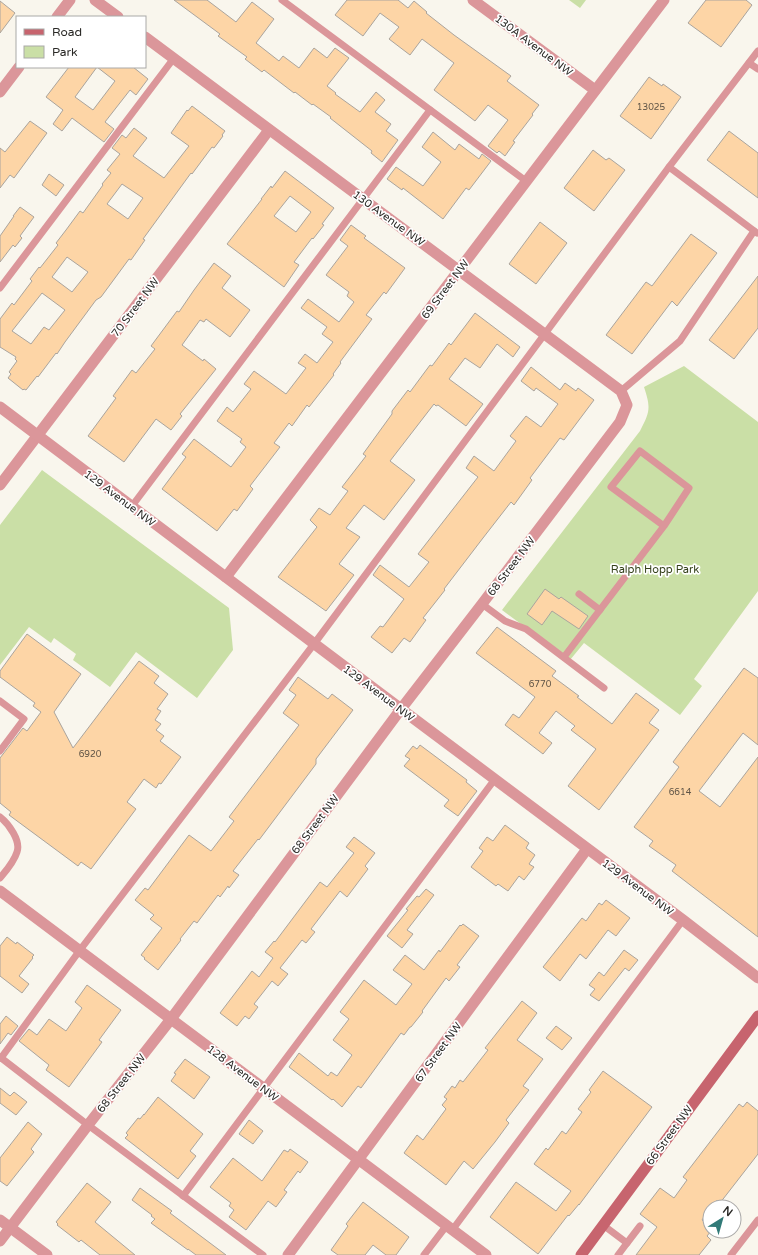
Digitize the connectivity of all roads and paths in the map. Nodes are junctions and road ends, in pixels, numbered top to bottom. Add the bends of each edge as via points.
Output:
1 (70, 0) edge
2 (95, 0) edge
3 (282, 0) edge
4 (473, 0) edge
5 (664, 0) edge
6 (58, 16) edge
7 (117, 16) edge
8 (146, 38) edge
9 (758, 51) edge
10 (174, 58) junction
11 (750, 63) junction
12 (18, 68) edge
13 (758, 69) edge
14 (595, 90) junction
15 (0, 92) edge
16 (430, 110) junction
17 (269, 130) junction
18 (669, 167) junction
19 (526, 181) junction
20 (363, 200) junction
21 (756, 233) edge
22 (459, 271) junction
23 (0, 288) edge
24 (545, 334) junction
25 (621, 391) junction
26 (627, 405) joint
27 (0, 407) edge
28 (37, 435) junction
29 (0, 485) edge
30 (132, 506) junction
31 (664, 526) junction
32 (226, 577) junction
33 (579, 594) dead end
34 (482, 604) junction
35 (600, 610) junction
36 (314, 644) junction
37 (564, 657) junction
38 (604, 688) dead end
39 (0, 701) edge
40 (401, 709) junction
41 (0, 751) edge
42 (495, 779) junction
43 (0, 818) edge
44 (587, 849) junction
45 (0, 878) edge
46 (0, 891) edge
47 (683, 920) junction
48 (80, 950) junction
49 (758, 978) edge
50 (758, 1016) edge
51 (171, 1019) junction
52 (0, 1058) edge
53 (264, 1089) junction
54 (88, 1125) junction
55 (359, 1159) junction
56 (183, 1196) junction
57 (0, 1220) edge
58 (758, 1220) edge
59 (603, 1225) junction
60 (640, 1226) dead end
61 (450, 1227) junction
62 (10, 1228) junction
63 (0, 1241) edge
64 (627, 1242) junction
65 (47, 1255) edge
66 (263, 1255) edge
67 (288, 1255) edge
68 (424, 1255) edge
69 (486, 1255) edge
70 (581, 1255) edge
71 (618, 1255) edge
72 (731, 1255) edge

1 - 6 street
2 - 7 street
3 - 16 lane
4 - 14 street, 130A Avenue NW
5 - 14 street, 69 Street NW
8 - 10 street, 130 Avenue NW
9 - 11 lane
10 - 17 street, 130 Avenue NW
10 - 23 lane
11 - 13 lane
11 - 18 lane
12 - 15 street
14 - 19 street, 69 Street NW
16 - 19 lane
16 - 20 lane
17 - 20 street, 130 Avenue NW
17 - 28 street, 70 Street NW
18 - 21 lane
18 - 24 lane
19 - 22 street, 69 Street NW
20 - 22 street, 130 Avenue NW
20 - 30 lane
21 - 25 lane via 680,341
22 - 24 street, 130 Avenue NW
22 - 32 street, 69 Street NW
24 - 25 street, 130 Avenue NW
24 - 36 lane
25 - 26 street, 130 Avenue NW
26 - 34 street, 68 Street NW via 620,422
27 - 28 street, 129 Avenue NW
28 - 29 street, 70 Street NW
28 - 30 street, 129 Avenue NW
30 - 32 street, 129 Avenue NW
31 - 31 lane via 689,488 640,451 611,487
31 - 35 lane
32 - 36 street, 129 Avenue NW
33 - 35 lane
34 - 37 lane via 505,621 526,629
34 - 40 street, 68 Street NW
35 - 37 lane
36 - 40 street, 129 Avenue NW
36 - 48 lane
37 - 38 lane
39 - 41 lane via 24,719
40 - 42 street, 129 Avenue NW
40 - 51 street, 68 Street NW
42 - 44 street, 129 Avenue NW
42 - 53 lane
43 - 45 lane via 16,836 18,851 8,870
44 - 47 street, 129 Avenue NW
44 - 55 street, 67 Street NW
46 - 48 street, 128 Avenue NW
47 - 49 street, 129 Avenue NW
47 - 61 lane
48 - 51 street, 128 Avenue NW
48 - 52 lane
50 - 59 main road, 66 Street NW
51 - 53 street, 128 Avenue NW
51 - 54 street, 68 Street NW
52 - 54 lane
53 - 55 street, 128 Avenue NW
53 - 56 lane
54 - 56 lane
54 - 62 street, 68 Street NW
55 - 61 street, 128 Avenue NW
55 - 67 street, 67 Street NW
56 - 66 lane
57 - 62 street
58 - 72 lane
59 - 64 lane
59 - 70 main road, 66 Street NW
60 - 64 lane
61 - 68 lane
61 - 69 street, 128 Avenue NW
62 - 63 street, 68 Street NW
62 - 65 street
64 - 71 lane

